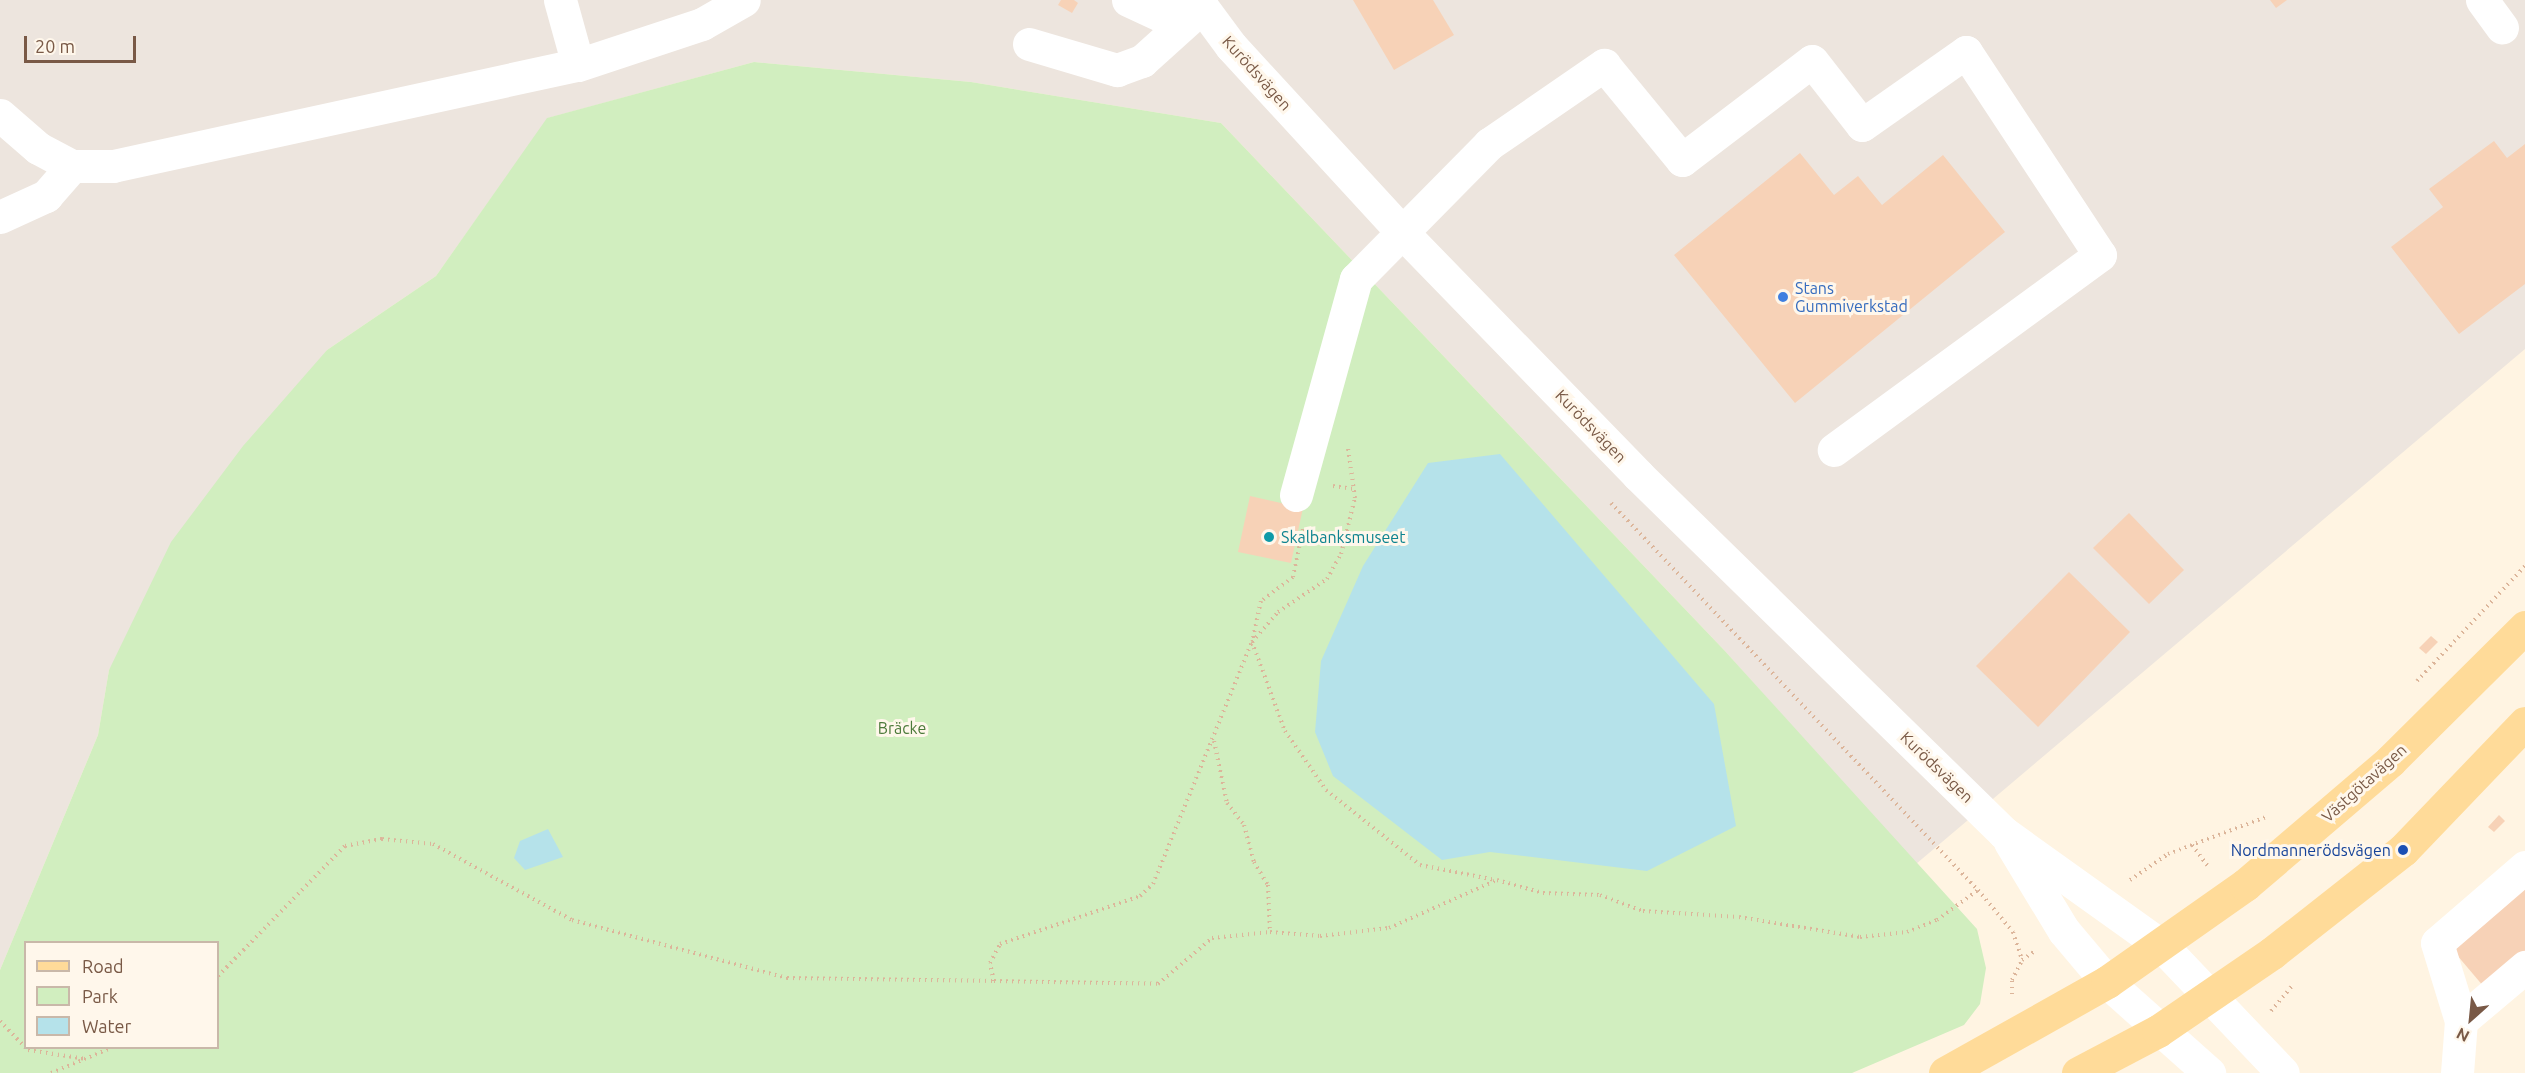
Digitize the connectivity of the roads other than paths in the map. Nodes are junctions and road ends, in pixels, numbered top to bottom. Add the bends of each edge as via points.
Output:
1 (560, 0) edge
2 (744, 0) edge
3 (1128, 0) edge
4 (2482, 0) edge
5 (1200, 3) edge
6 (2502, 28) dead end
7 (1029, 44) dead end
8 (578, 65) junction
9 (0, 115) edge
10 (72, 166) junction
11 (0, 217) edge
12 (1400, 230) junction
13 (1834, 450) dead end
14 (1296, 495) dead end
15 (2525, 627) edge
16 (2525, 723) edge
17 (2004, 833) junction
18 (2525, 867) edge
19 (2162, 946) junction
20 (2525, 967) edge
21 (2107, 982) junction
22 (2209, 997) junction
23 (2461, 1020) junction
24 (2158, 1030) junction
25 (1945, 1073) edge
26 (2078, 1073) edge
27 (2209, 1073) edge
28 (2283, 1073) edge
29 (2457, 1073) edge

1 - 8 street
2 - 8 street via 702,24
3 - 5 street via 1162,16
4 - 6 street
5 - 7 street via 1142,61 1117,70
5 - 12 street, Kurödsvägen via 1231,46
8 - 10 street via 113,166
9 - 10 street via 38,148
10 - 11 street via 46,196
12 - 13 street via 1489,144 1604,65 1682,160 1812,61 1862,125 1966,52 2100,255
12 - 14 street via 1356,279
12 - 17 street, Kurödsvägen via 1638,475
15 - 19 main road, Västgötavägen via 2444,710 2323,820
16 - 22 main road via 2403,850
17 - 19 street, Kurödsvägen
17 - 21 street, Kurödsvägen via 2064,931
18 - 23 street via 2437,943
19 - 21 main road
19 - 22 street, Kurödsvägen
20 - 23 street
21 - 24 street, Kurödsvägen
21 - 25 main road
22 - 24 main road
22 - 28 street, Kurödsvägen
23 - 29 street
24 - 26 main road
24 - 27 street, Kurödsvägen

